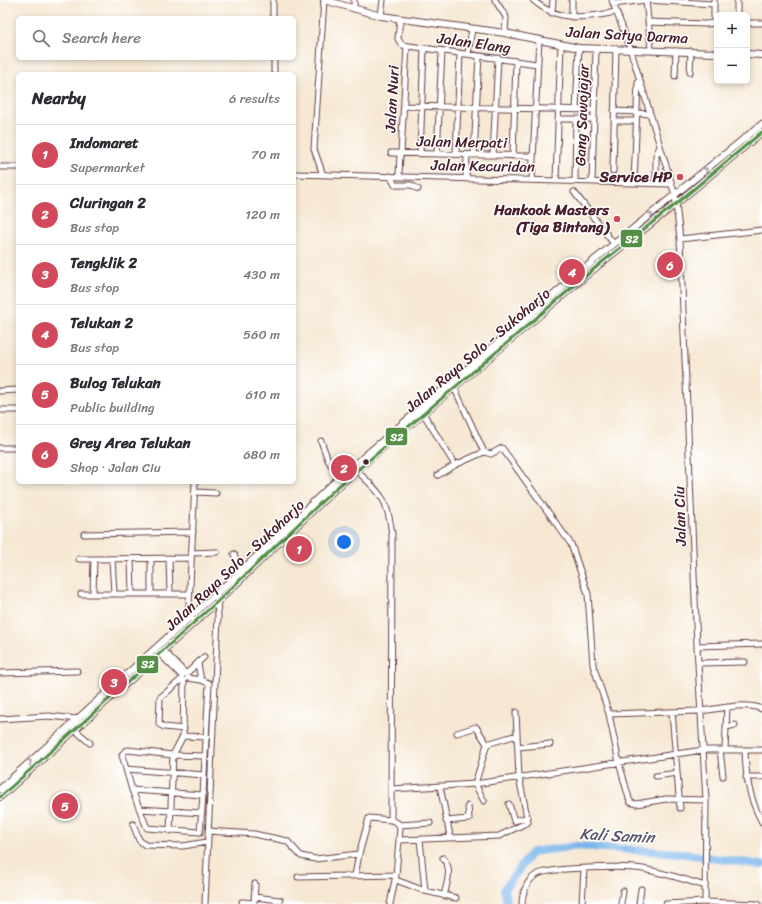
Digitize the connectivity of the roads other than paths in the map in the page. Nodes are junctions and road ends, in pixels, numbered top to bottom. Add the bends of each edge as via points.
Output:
1 (273, 0) edge
2 (324, 0) edge
3 (354, 0) edge
4 (383, 0) edge
5 (495, 0) edge
6 (534, 0) edge
7 (553, 0) edge
8 (572, 0) edge
9 (646, 0) edge
10 (737, 0) edge
11 (612, 2) edge
12 (714, 2) edge
13 (354, 9) junction
14 (616, 12) junction
15 (715, 12) edge
16 (738, 12) edge
17 (552, 13) junction
18 (273, 16) edge
19 (381, 16) junction
20 (572, 17) junction
21 (400, 19) junction
22 (648, 22) junction
23 (750, 22) edge
24 (714, 23) edge
25 (762, 23) edge
26 (472, 29) junction
27 (505, 33) junction
28 (539, 39) junction
29 (561, 45) junction
30 (407, 46) junction
31 (424, 48) junction
32 (579, 48) junction
33 (616, 48) junction
34 (630, 48) junction
35 (596, 49) junction
36 (651, 49) junction
37 (442, 51) junction
38 (676, 51) junction
39 (691, 52) junction
40 (460, 53) junction
41 (714, 53) edge
42 (468, 54) junction
43 (750, 54) edge
44 (762, 54) edge
45 (478, 56) junction
46 (498, 58) junction
47 (274, 60) edge
48 (516, 61) junction
49 (537, 64) junction
50 (274, 71) dead end
51 (690, 72) dead end
52 (675, 76) dead end
53 (638, 78) junction
54 (404, 106) junction
55 (422, 106) junction
56 (439, 106) junction
57 (458, 107) junction
58 (476, 107) junction
59 (495, 108) junction
60 (514, 108) junction
61 (535, 109) junction
62 (559, 109) junction
63 (576, 110) junction
64 (594, 110) junction
65 (614, 111) junction
66 (637, 113) junction
67 (650, 114) junction
68 (558, 119) junction
69 (576, 119) junction
70 (594, 119) junction
71 (614, 121) junction
72 (636, 121) junction
73 (762, 124) edge
74 (762, 132) edge
75 (660, 146) junction
76 (391, 153) dead end
77 (400, 153) junction
78 (420, 154) junction
79 (437, 154) junction
80 (456, 154) junction
81 (467, 155) junction
82 (474, 155) junction
83 (493, 155) junction
84 (513, 156) junction
85 (533, 156) junction
86 (0, 167) edge
87 (16, 168) edge
88 (613, 171) dead end
89 (296, 174) edge
90 (323, 175) junction
91 (390, 176) junction
92 (399, 176) junction
93 (466, 178) junction
94 (532, 180) junction
95 (556, 180) junction
96 (575, 181) junction
97 (592, 181) junction
98 (634, 182) junction
99 (656, 183) junction
100 (670, 184) junction
101 (418, 189) dead end
102 (574, 192) dead end
103 (675, 195) junction
104 (677, 203) junction
105 (762, 230) edge
106 (680, 239) junction
107 (614, 244) junction
108 (599, 260) junction
109 (575, 281) junction
110 (454, 387) junction
111 (16, 390) edge
112 (0, 391) edge
113 (0, 410) edge
114 (16, 410) edge
115 (423, 413) junction
116 (321, 441) dead end
117 (383, 443) junction
118 (0, 448) edge
119 (16, 448) edge
120 (484, 452) junction
121 (371, 454) junction
122 (455, 465) junction
123 (356, 470) junction
124 (438, 475) dead end
125 (339, 478) junction
126 (195, 484) edge
127 (196, 492) junction
128 (216, 493) dead end
129 (193, 532) junction
130 (84, 534) dead end
131 (217, 552) dead end
132 (234, 554) dead end
133 (191, 555) junction
134 (169, 558) junction
135 (79, 559) dead end
136 (94, 559) junction
137 (112, 559) junction
138 (131, 559) junction
139 (151, 559) junction
140 (241, 571) junction
141 (81, 594) dead end
142 (93, 594) junction
143 (114, 594) junction
144 (132, 594) junction
145 (151, 594) junction
146 (170, 594) junction
147 (189, 594) junction
148 (215, 594) junction
149 (218, 601) junction
150 (190, 616) junction
151 (193, 622) junction
152 (762, 644) edge
153 (697, 646) junction
154 (161, 652) junction
155 (204, 657) dead end
156 (745, 662) dead end
157 (698, 663) junction
158 (198, 664) junction
159 (78, 671) dead end
160 (0, 673) edge
161 (185, 677) junction
162 (201, 680) junction
163 (727, 707) junction
164 (762, 709) edge
165 (701, 711) junction
166 (516, 712) dead end
167 (672, 712) junction
168 (609, 714) junction
169 (0, 719) edge
170 (75, 724) junction
171 (735, 725) dead end
172 (726, 727) junction
173 (184, 729) junction
174 (457, 733) dead end
175 (517, 735) junction
176 (183, 736) junction
177 (207, 737) junction
178 (90, 743) dead end
179 (487, 744) junction
180 (550, 744) dead end
181 (518, 747) junction
182 (41, 750) junction
183 (703, 750) junction
184 (723, 750) junction
185 (762, 750) edge
186 (745, 751) junction
187 (675, 754) junction
188 (173, 755) junction
189 (46, 756) junction
190 (205, 756) junction
191 (619, 763) junction
192 (126, 770) junction
193 (172, 773) junction
194 (677, 773) junction
195 (204, 775) junction
196 (519, 776) junction
197 (656, 776) dead end
198 (722, 776) dead end
199 (746, 777) junction
200 (762, 777) edge
201 (475, 784) junction
202 (440, 786) junction
203 (0, 789) edge
204 (392, 789) junction
205 (132, 790) junction
206 (172, 792) junction
207 (203, 795) junction
208 (0, 798) edge
209 (680, 799) junction
210 (706, 800) junction
211 (484, 801) dead end
212 (509, 804) dead end
213 (468, 806) dead end
214 (680, 808) dead end
215 (140, 809) junction
216 (171, 811) junction
217 (759, 811) edge
218 (202, 813) junction
219 (528, 817) junction
220 (392, 820) junction
221 (446, 821) junction
222 (762, 822) edge
223 (430, 823) dead end
224 (133, 824) dead end
225 (400, 825) junction
226 (170, 831) junction
227 (208, 831) junction
228 (450, 836) junction
229 (420, 839) junction
230 (399, 840) junction
231 (207, 842) junction
232 (359, 854) junction
233 (443, 858) dead end
234 (584, 869) junction
235 (355, 876) junction
236 (298, 877) dead end
237 (396, 877) junction
238 (255, 884) dead end
239 (705, 886) junction
240 (641, 889) dead end
241 (425, 891) junction
242 (623, 891) dead end
243 (444, 896) junction
244 (254, 897) junction
245 (456, 898) dead end
246 (280, 900) dead end
247 (242, 902) dead end
248 (705, 902) junction
249 (695, 903) edge
250 (205, 904) edge
251 (254, 904) edge
252 (390, 904) edge
253 (522, 904) edge
254 (582, 904) edge
255 (621, 904) edge
256 (639, 904) edge
257 (666, 904) edge
258 (750, 904) edge
259 (758, 904) edge

1 - 18 street
2 - 13 main road, Jalan Satya Darma
2 - 90 street via 314,149
3 - 13 street
4 - 19 street
5 - 27 street via 506,17
6 - 17 street
7 - 17 street
8 - 20 street
9 - 11 street
9 - 12 street
9 - 22 street
10 - 16 street
11 - 14 street
12 - 15 street
13 - 19 main road, Jalan Satya Darma
14 - 20 street
14 - 34 street
17 - 20 street
19 - 21 main road, Jalan Satya Darma
21 - 26 main road, Jalan Satya Darma
21 - 30 street via 398,40 400,44
22 - 24 street
22 - 36 street
23 - 25 street
26 - 27 main road, Jalan Satya Darma
26 - 42 street
27 - 28 main road, Jalan Satya Darma
28 - 29 main road, Jalan Satya Darma
28 - 49 street
29 - 32 main road, Jalan Satya Darma
29 - 62 street
30 - 31 street, Jalan Elang
30 - 54 street, Jalan Nuri
31 - 37 street, Jalan Elang
31 - 55 street
32 - 35 main road, Jalan Satya Darma
32 - 63 street
33 - 34 main road, Jalan Satya Darma
33 - 35 main road, Jalan Satya Darma
33 - 65 street
34 - 36 main road, Jalan Satya Darma
34 - 53 street
35 - 64 street, Gang Sawojajar
36 - 38 main road, Jalan Satya Darma
37 - 40 street, Jalan Elang
37 - 56 street
38 - 39 main road, Jalan Satya Darma
38 - 52 street
39 - 41 main road, Jalan Satya Darma
39 - 51 street
40 - 42 street, Jalan Elang
40 - 57 street
42 - 45 street, Jalan Elang
43 - 44 main road
45 - 46 street, Jalan Elang
45 - 58 street
46 - 48 street, Jalan Elang
46 - 59 street
47 - 50 street
48 - 49 street, Jalan Elang
48 - 60 street
49 - 61 street
53 - 66 street
53 - 67 street, Jalan Ciu
54 - 55 street
54 - 77 street, Jalan Nuri
55 - 56 street
55 - 78 street
56 - 57 street
56 - 79 street
57 - 58 street
57 - 80 street
58 - 59 street
58 - 82 street
59 - 60 street
59 - 83 street
60 - 61 street
60 - 84 street
61 - 62 street
61 - 85 street
62 - 63 street
62 - 68 street
63 - 64 street
64 - 70 street, Gang Sawojajar
65 - 66 street
65 - 71 street
66 - 67 street
66 - 72 street
67 - 75 street, Jalan Ciu
68 - 69 street
68 - 95 street
69 - 70 street
69 - 96 street
70 - 97 street, Gang Sawojajar
71 - 72 street
71 - 88 street
72 - 98 street
103 -> 73 main road
74 - 104 main road
75 - 99 street via 657,151
75 - 100 street, Jalan Ciu
76 - 77 street, Jalan Merpati
77 - 78 street, Jalan Merpati
77 - 92 street, Jalan Nuri
78 - 79 street, Jalan Merpati
79 - 80 street, Jalan Merpati
80 - 81 street, Jalan Merpati
81 - 82 street, Jalan Merpati
81 - 93 street
82 - 83 street, Jalan Merpati
83 - 84 street, Jalan Merpati
84 - 85 street, Jalan Merpati
85 - 94 street
86 - 87 street
89 - 90 street, Jalan Kecuridan
90 - 91 street, Jalan Kecuridan
91 - 92 street, Jalan Kecuridan
91 - 101 street via 395,185 411,185
92 - 93 street, Jalan Kecuridan
93 - 94 street, Jalan Kecuridan
94 - 95 street, Jalan Kecuridan
95 - 96 street, Jalan Kecuridan
96 - 97 street, Jalan Kecuridan
97 - 98 street, Jalan Kecuridan
98 - 99 street, Jalan Kecuridan
99 - 100 street, Jalan Kecuridan
100 - 103 street, Jalan Ciu
102 - 107 street
103 - 104 street, Jalan Ciu
107 -> 103 main road
104 - 106 street, Jalan Ciu
104 - 108 main road
105 - 106 street
106 - 153 street, Jalan Ciu
107 - 108 main road
108 - 109 main road, Jalan Raya Solo - Sukoharjo
109 - 110 main road, Jalan Raya Solo - Sukoharjo
109 - 117 main road, Jalan Raya Solo - Sukoharjo
110 - 115 main road, Jalan Raya Solo - Sukoharjo
110 - 120 street
111 - 112 street
113 - 114 street
115 - 117 main road, Jalan Raya Solo - Sukoharjo
115 - 122 street
116 - 125 street via 328,460
117 - 121 main road, Jalan Raya Solo - Sukoharjo
118 - 119 street
120 - 122 street
120 - 168 street via 491,454 502,448 571,544 588,594 593,665
121 - 123 main road, Jalan Raya Solo - Sukoharjo
121 - 125 main road, Jalan Raya Solo - Sukoharjo
122 - 124 street
123 - 149 main road, Jalan Raya Solo - Sukoharjo
123 - 204 street via 385,500 392,534
125 - 140 main road, Jalan Raya Solo - Sukoharjo
126 - 127 street
127 - 128 street
127 - 129 street
129 - 130 street
129 - 133 street
131 - 133 street
132 - 140 street
133 - 134 street
133 - 147 street
134 - 139 street
134 - 146 street
135 - 136 street
136 - 137 street
136 - 142 street
137 - 138 street
137 - 143 street
138 - 139 street
138 - 144 street
139 - 145 street
140 - 148 main road, Jalan Raya Solo - Sukoharjo
141 - 142 street
142 - 143 street
143 - 144 street
144 - 145 street
145 - 146 street
146 - 147 street
147 - 150 street
148 - 149 street
148 - 150 main road, Jalan Raya Solo - Sukoharjo
149 - 151 main road, Jalan Raya Solo - Sukoharjo
149 - 227 street
150 - 151 street
150 - 170 main road, Jalan Raya Solo - Sukoharjo
151 - 154 main road, Jalan Raya Solo - Sukoharjo
152 - 153 street
153 - 157 street, Jalan Ciu
154 - 161 street
154 - 170 main road, Jalan Raya Solo - Sukoharjo
155 - 158 street
156 - 157 street
157 - 165 street, Jalan Ciu
158 - 161 street
158 - 162 street
159 - 160 street
161 - 162 street
161 - 173 street
161 - 173 street via 160,698 159,724
162 - 177 street via 209,683
163 - 164 street
163 - 165 street
163 - 172 street
165 - 167 street
165 - 183 street, Jalan Ciu
166 - 175 street
167 - 168 street
167 - 187 street
168 - 191 street
169 - 170 street via 49,716
170 - 178 street
170 - 182 main road, Jalan Raya Solo - Sukoharjo
170 - 189 main road, Jalan Raya Solo - Sukoharjo
171 - 172 street
172 - 184 street
173 - 176 street
174 - 179 street via 476,727
175 - 179 street
175 - 181 street
176 - 177 street
176 - 188 street
177 - 190 street
179 - 201 street
180 - 181 street
181 - 196 street
182 - 189 main road
203 -> 182 main road, Jalan Raya Solo - Sukoharjo
183 - 184 street
183 - 187 street
183 - 210 street, Jalan Ciu
184 - 186 street
184 - 198 street
185 - 186 street
186 - 199 street
187 - 191 street
187 - 194 street
188 - 190 street
188 - 192 street via 125,751 122,755
188 - 193 street
189 - 208 main road, Jalan Raya Solo - Sukoharjo
190 - 195 street
191 - 196 street
191 - 209 street via 630,802 636,804
192 - 193 street
192 - 205 street
193 - 195 street
193 - 206 street
194 - 197 street
194 - 209 street
195 - 207 street
196 - 201 street
196 - 219 street
199 - 200 street
199 - 217 street via 749,794
201 - 202 street
201 - 211 street
202 - 204 street
202 - 221 street
204 - 220 street
205 - 206 street
205 - 215 street
206 - 207 street
206 - 216 street
207 - 218 street
209 - 210 street
209 - 214 street
210 - 239 street, Jalan Ciu
212 - 219 street via 514,821
213 - 221 street via 470,819
215 - 216 street
215 - 226 street via 148,829
216 - 218 street
216 - 226 street
217 - 222 street
218 - 226 street via 200,832
219 - 228 street via 528,822 499,836
220 - 225 street
220 - 232 street via 368,819
221 - 228 street
223 - 225 street
224 - 231 street via 145,845 183,846
225 - 230 street
227 - 231 street
227 - 232 street via 254,834 287,841 299,855 315,859
228 - 229 street
229 - 230 street
229 - 241 street
230 - 237 street
231 - 250 street
232 - 235 street
233 - 243 street via 448,864 449,871
234 - 239 street via 641,869 669,874
234 - 253 street via 551,870 535,876 524,891
234 - 254 street
235 - 236 street
235 - 237 street
237 - 241 street
237 - 252 street
238 - 244 street
239 - 248 street
240 - 256 street
241 - 243 street
242 - 255 street
243 - 245 street
244 - 246 street
244 - 251 street
247 - 251 street
248 - 249 street
248 - 258 street
249 - 257 street
258 - 259 street

